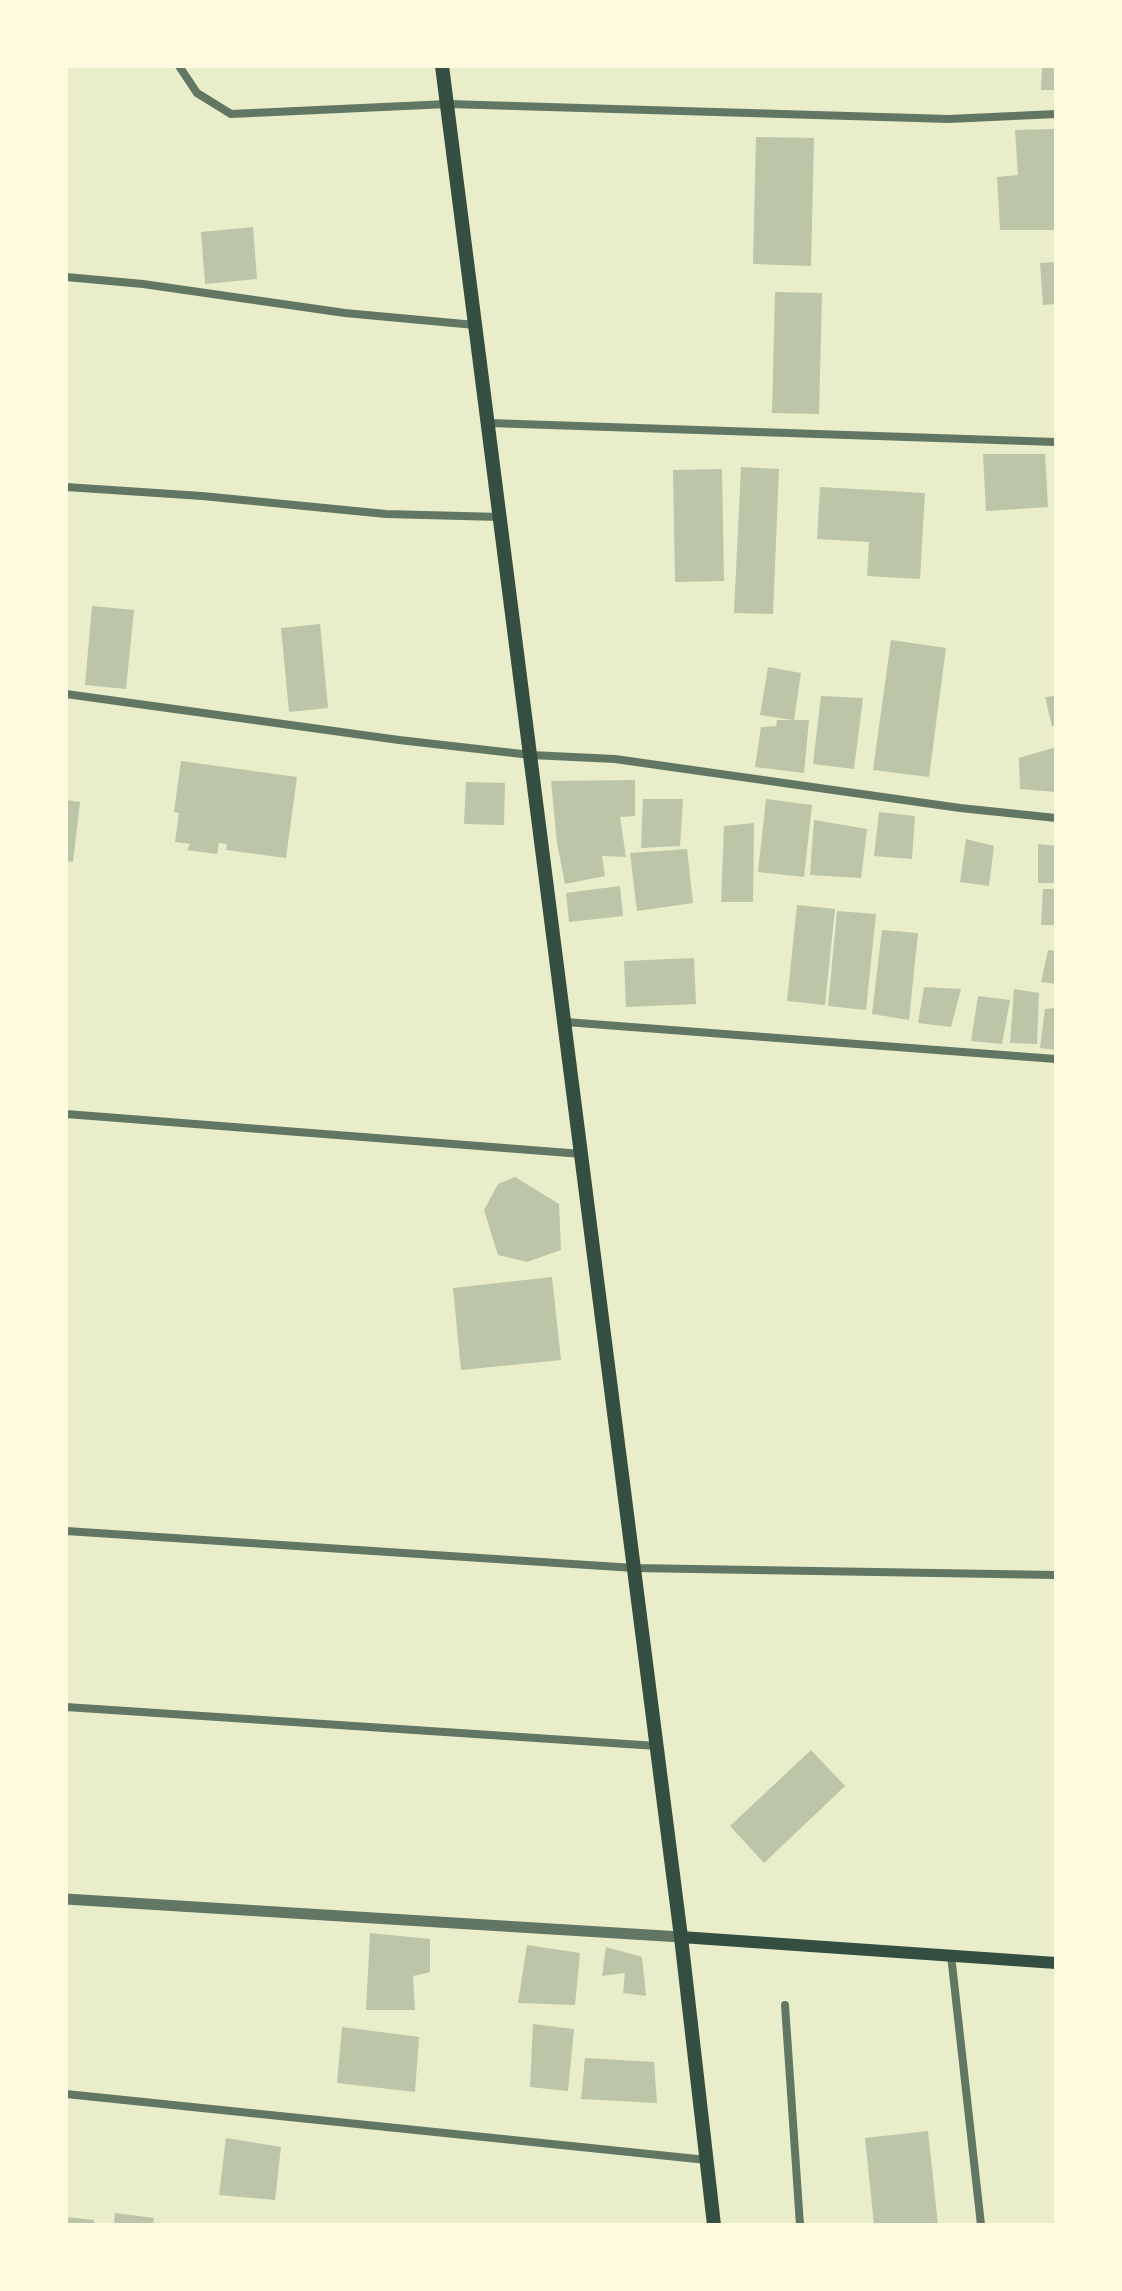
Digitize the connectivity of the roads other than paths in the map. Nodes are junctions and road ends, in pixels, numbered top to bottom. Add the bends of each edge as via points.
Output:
1 (179, 66) edge
2 (442, 66) edge
3 (448, 104) junction
4 (1056, 114) edge
5 (66, 277) edge
6 (476, 325) junction
7 (489, 423) junction
8 (1056, 442) edge
9 (66, 487) edge
10 (501, 517) junction
11 (66, 694) edge
12 (531, 755) junction
13 (1056, 818) edge
14 (565, 1022) junction
15 (1056, 1059) edge
16 (66, 1114) edge
17 (582, 1154) junction
18 (66, 1531) edge
19 (634, 1568) junction
20 (1056, 1575) edge
21 (66, 1707) edge
22 (657, 1746) junction
23 (66, 1899) edge
24 (681, 1937) junction
25 (951, 1955) junction
26 (1056, 1963) edge
27 (785, 2005) dead end
28 (66, 2094) edge
29 (707, 2160) junction
30 (714, 2225) edge
31 (800, 2225) edge
32 (981, 2225) edge

1 - 3 street via 197,93 231,114
2 - 3 main road
3 - 4 street via 949,119
3 - 6 main road
5 - 6 street
6 - 7 main road
7 - 8 street
7 - 10 main road
9 - 10 street via 386,514
10 - 12 main road
11 - 12 street
12 - 13 street via 615,759
12 - 14 main road
14 - 15 street
14 - 17 main road
16 - 17 street
17 - 19 main road
18 - 19 street
19 - 20 street
19 - 22 main road
21 - 22 street
22 - 24 main road
23 - 24 street
24 - 25 main road
24 - 29 main road
25 - 26 main road
25 - 32 street
27 - 31 street
28 - 29 street
29 - 30 main road

